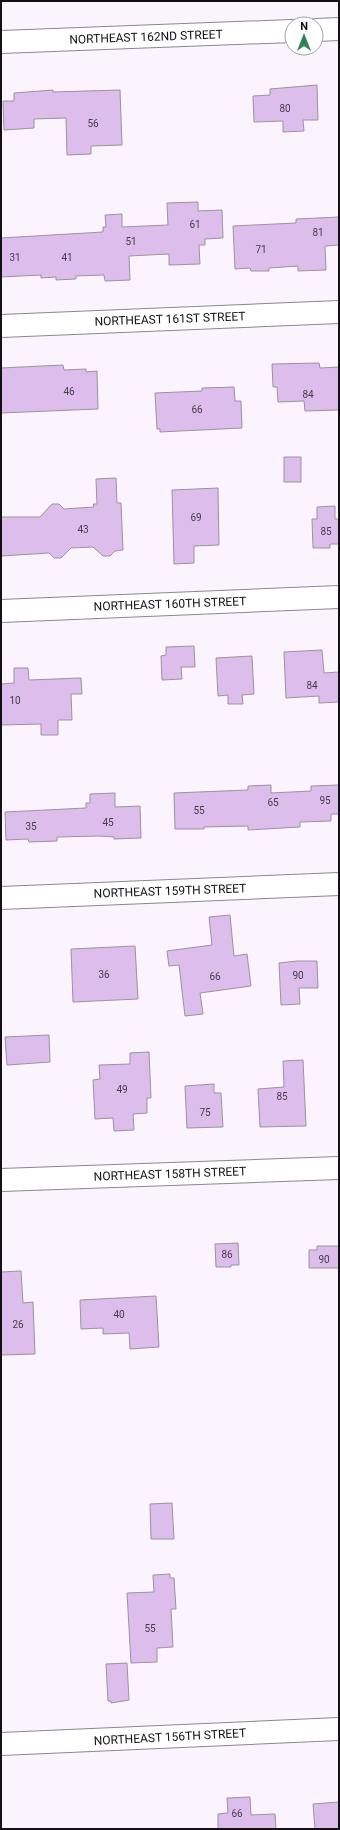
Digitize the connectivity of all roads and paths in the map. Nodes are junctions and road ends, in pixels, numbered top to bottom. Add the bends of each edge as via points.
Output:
1 (339, 29) edge
2 (324, 30) edge
3 (284, 31) edge
4 (1, 42) edge
5 (339, 312) edge
6 (1, 326) edge
7 (339, 597) edge
8 (1, 611) edge
9 (339, 884) edge
10 (1, 898) edge
11 (339, 1168) edge
12 (1, 1180) edge
13 (339, 1729) edge
14 (1, 1744) edge

1 - 2 street
3 - 4 street, NORTHEAST 162ND STREET
5 - 6 street, NORTHEAST 161ST STREET
7 - 8 street, NORTHEAST 160TH STREET
9 - 10 street, NORTHEAST 159TH STREET
11 - 12 street, NORTHEAST 158TH STREET
13 - 14 street, NORTHEAST 156TH STREET

